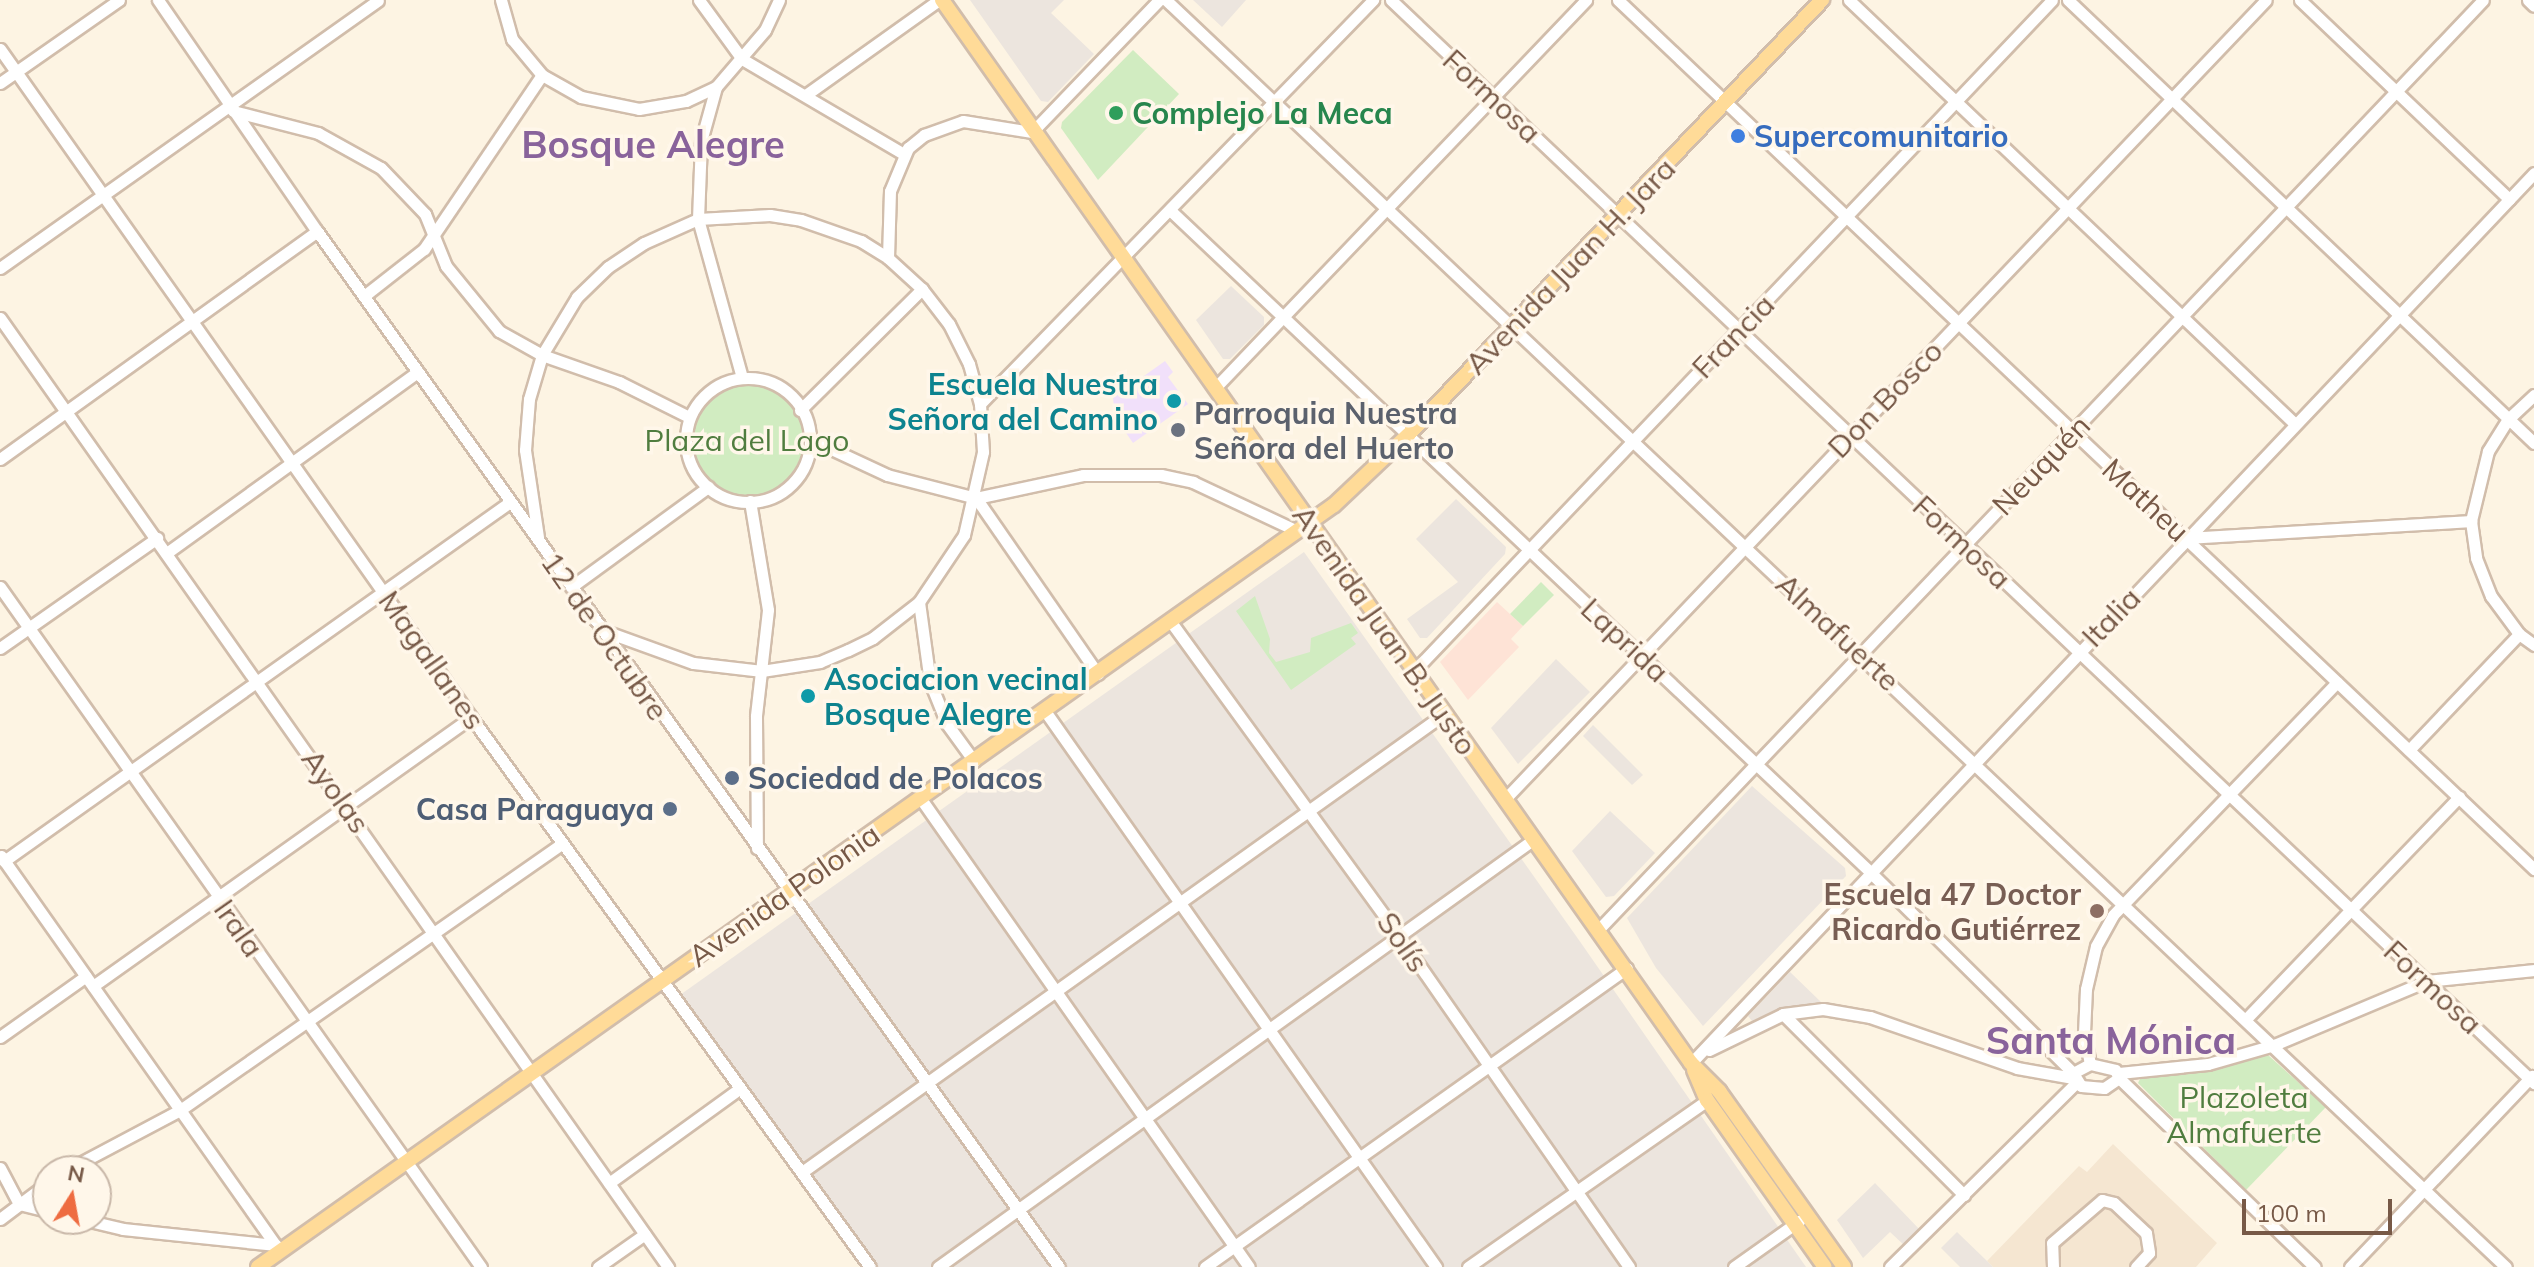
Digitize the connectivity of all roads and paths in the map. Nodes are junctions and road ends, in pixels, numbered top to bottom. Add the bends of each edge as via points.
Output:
1 (119, 0) edge
2 (158, 0) edge
3 (378, 0) edge
4 (501, 0) edge
5 (699, 0) edge
6 (779, 0) edge
7 (940, 0) edge
8 (1159, 0) edge
9 (1166, 0) edge
10 (1373, 0) edge
11 (1391, 0) edge
12 (1586, 0) edge
13 (1618, 0) edge
14 (1822, 0) edge
15 (1849, 0) edge
16 (2052, 0) edge
17 (2068, 0) edge
18 (2266, 0) edge
19 (2300, 0) edge
20 (2483, 0) edge
21 (2528, 0) edge
22 (2534, 6) edge
23 (0, 49) edge
24 (742, 59) junction
25 (17, 72) junction
26 (542, 75) junction
27 (0, 83) edge
28 (716, 87) junction
29 (2396, 92) junction
30 (807, 94) junction
31 (1494, 97) junction
32 (2172, 98) junction
33 (1956, 101) junction
34 (1276, 102) junction
35 (1726, 102) junction
36 (231, 109) junction
37 (1032, 132) junction
38 (904, 154) junction
39 (2534, 173) edge
40 (104, 195) junction
41 (2509, 199) junction
42 (2287, 206) junction
43 (1389, 208) junction
44 (2068, 208) junction
45 (1172, 212) junction
46 (1618, 215) junction
47 (1846, 216) junction
48 (698, 219) junction
49 (317, 231) junction
50 (434, 237) junction
51 (888, 258) junction
52 (1123, 260) junction
53 (0, 268) edge
54 (922, 289) junction
55 (364, 296) junction
56 (2401, 313) junction
57 (2182, 317) junction
58 (0, 318) edge
59 (1282, 320) junction
60 (194, 322) junction
61 (1959, 323) junction
62 (1514, 325) junction
63 (1739, 330) junction
64 (542, 355) junction
65 (418, 372) junction
66 (742, 378) junction
67 (1215, 388) junction
68 (2534, 395) edge
69 (980, 404) junction
70 (800, 410) junction
71 (66, 413) junction
72 (689, 417) junction
73 (2508, 419) junction
74 (2295, 424) junction
75 (2073, 431) junction
76 (1408, 435) junction
77 (1851, 436) junction
78 (1634, 439) junction
79 (812, 440) junction
80 (2534, 443) edge
81 (0, 459) edge
82 (295, 464) junction
83 (708, 487) junction
84 (976, 498) junction
85 (750, 501) junction
86 (510, 502) junction
87 (2471, 521) junction
88 (1303, 527) junction
89 (157, 538) junction
90 (2186, 538) junction
91 (539, 543) junction
92 (1965, 544) junction
93 (1746, 545) junction
94 (1529, 550) junction
95 (168, 552) junction
96 (0, 587) edge
97 (571, 587) junction
98 (384, 591) junction
99 (919, 602) junction
100 (1171, 622) junction
101 (29, 628) junction
102 (601, 630) junction
103 (2519, 634) junction
104 (2534, 645) edge
105 (0, 648) edge
106 (2078, 652) junction
107 (1861, 654) junction
108 (1641, 656) junction
109 (762, 671) junction
110 (1413, 672) junction
111 (1098, 674) junction
112 (260, 681) junction
113 (2337, 682) junction
114 (1045, 711) junction
115 (1444, 714) junction
116 (471, 717) junction
117 (2409, 750) junction
118 (974, 761) junction
119 (1974, 761) junction
120 (1756, 764) junction
121 (133, 773) junction
122 (2229, 794) junction
123 (2459, 797) junction
124 (921, 799) junction
125 (1505, 799) junction
126 (346, 806) junction
127 (1309, 811) junction
128 (1534, 839) junction
129 (562, 844) junction
130 (757, 849) junction
131 (2, 858) edge
132 (2534, 869) edge
133 (1869, 871) junction
134 (788, 893) junction
135 (217, 897) junction
136 (1180, 902) junction
137 (2124, 903) junction
138 (2351, 910) junction
139 (1599, 929) junction
140 (436, 934) junction
141 (1399, 936) junction
142 (1627, 968) junction
143 (2534, 970) edge
144 (663, 980) junction
145 (89, 981) junction
146 (2426, 981) junction
147 (1056, 991) junction
148 (1783, 1014) junction
149 (2246, 1019) junction
150 (308, 1025) junction
151 (1269, 1029) junction
152 (0, 1037) edge
153 (2274, 1045) junction
154 (1705, 1052) junction
155 (1691, 1063) junction
156 (2090, 1064) junction
157 (1489, 1066) junction
158 (532, 1073) junction
159 (2119, 1076) junction
160 (2074, 1078) junction
161 (2532, 1079) edge
162 (927, 1083) junction
163 (739, 1089) junction
164 (1707, 1100) junction
165 (180, 1110) junction
166 (1145, 1118) junction
167 (95, 1155) edge
168 (1360, 1157) junction
169 (406, 1162) junction
170 (0, 1168) edge
171 (802, 1172) junction
172 (609, 1183) junction
173 (2425, 1189) junction
174 (1573, 1193) junction
175 (32, 1195) edge
176 (1964, 1195) junction
177 (19, 1204) junction
178 (32, 1207) edge
179 (1019, 1209) junction
180 (1807, 1215) junction
181 (0, 1219) edge
182 (1795, 1224) junction
183 (112, 1226) edge
184 (645, 1234) junction
185 (1235, 1246) junction
186 (278, 1248) junction
187 (258, 1267) edge
188 (481, 1267) edge
189 (598, 1267) edge
190 (668, 1267) edge
191 (870, 1267) edge
192 (938, 1267) edge
193 (1059, 1267) edge
194 (1205, 1267) edge
195 (1249, 1267) edge
196 (1436, 1267) edge
197 (1468, 1267) edge
198 (1629, 1267) edge
199 (1734, 1267) edge
200 (1825, 1267) edge
201 (1844, 1267) edge
202 (1890, 1267) edge
203 (2053, 1267) edge
204 (2136, 1267) edge
205 (2315, 1267) edge
206 (2350, 1267) edge
207 (2506, 1267) edge

1 - 25 street
2 - 36 street, 12 de Octubre
3 - 36 street
4 - 26 street via 512,39
5 - 24 street
6 - 24 street via 765,30
7 - 30 street
7 - 37 main road, Avenida Juan B. Justo
8 - 37 street
9 - 34 street, Almafuerte
10 - 34 street
11 - 31 street, Formosa
12 - 31 street
13 - 35 street, Matheu
14 - 35 main road, Avenida Juan H. Jara
15 - 33 street
16 - 33 street, Francia
17 - 32 street
18 - 32 street, Don Bosco
19 - 29 street
20 - 29 street, Neuquén
21 - 22 street
23 - 25 street, Magallanes
24 - 28 street
24 - 30 street
25 - 27 street
25 - 40 street, Magallanes
26 - 28 street via 581,97 639,109 675,104
26 - 50 street
28 - 48 street via 701,141
29 - 41 street
29 - 42 street, Neuquén
30 - 38 street
31 - 43 street
31 - 46 street, Formosa
32 - 42 street
32 - 44 street, Don Bosco
33 - 44 street
33 - 47 street, Francia
34 - 43 street, Almafuerte
34 - 45 street
35 - 46 main road, Avenida Juan H. Jara
35 - 47 street, Matheu
36 - 40 street
36 - 49 street, 12 de Octubre
36 - 50 street via 318,133 363,156 414,200
37 - 38 street via 979,121 948,123
37 - 52 main road, Avenida Juan B. Justo
38 - 51 street via 890,191
39 - 41 street, Italia
40 - 53 street
40 - 60 street, Magallanes
41 - 56 street, Italia
42 - 56 street
42 - 57 street, Neuquén
43 - 59 street
43 - 62 street, Almafuerte
44 - 57 street
44 - 61 street, Don Bosco
45 - 52 street
45 - 59 street, Laprida
46 - 62 main road, Avenida Juan H. Jara
46 - 63 street, Formosa
47 - 61 street, Matheu
47 - 63 street, Francia
48 - 51 street via 770,215 801,220 861,241
48 - 64 street via 644,243 608,267 577,297
48 - 66 street
49 - 55 street, 12 de Octubre
49 - 60 street
50 - 55 street
50 - 64 street via 446,266 480,314
51 - 54 street
52 - 67 main road, Avenida Juan B. Justo
52 - 69 street
54 - 69 street via 960,344
54 - 70 street
55 - 65 street, 12 de Octubre
56 - 73 street
56 - 74 street, Italia
57 - 74 street
57 - 75 street, Neuquén
58 - 71 street, Ayolas
59 - 67 street
59 - 76 street, Laprida
60 - 71 street
60 - 82 street, Magallanes
61 - 75 street, Matheu
61 - 77 street, Don Bosco
62 - 76 main road, Avenida Juan H. Jara
62 - 78 street, Almafuerte
63 - 77 street, Formosa
63 - 78 street, Francia
64 - 72 street via 619,382
64 - 91 street via 529,399 525,450
65 - 82 street
65 - 86 street, 12 de Octubre
66 - 70 street via 775,386
66 - 72 street via 710,390
67 - 88 main road, Avenida Juan B. Justo
68 - 73 street
69 - 84 street via 983,452
70 - 79 street
71 - 81 street
71 - 89 street, Ayolas
72 - 83 street via 689,456
73 - 80 street
73 - 87 street via 2480,472
74 - 90 street, Italia
75 - 90 street, Matheu
75 - 92 street, Neuquén
76 - 88 main road, Avenida Juan H. Jara
76 - 94 street, Laprida
77 - 92 street, Formosa
77 - 93 street, Don Bosco
78 - 93 street, Almafuerte
78 - 94 street, Francia
79 - 84 street via 887,475
79 - 85 street via 804,470 792,487
82 - 95 street
82 - 98 street, Magallanes
83 - 85 street
83 - 97 street
84 - 88 street via 1083,475 1134,471 1193,482
84 - 99 street via 957,547
84 - 111 street
85 - 109 street via 767,588
86 - 91 street, 12 de Octubre
86 - 98 street
87 - 90 street
87 - 103 street via 2476,558 2491,596
88 - 100 main road, Avenida Polonia
88 - 110 main road, Avenida Juan B. Justo
89 - 95 street, Ayolas
89 - 101 street
90 - 106 street, Italia
90 - 113 street, Matheu
91 - 97 street, 12 de Octubre
92 - 106 street, Formosa
92 - 107 street, Neuquén
93 - 107 street, Almafuerte
93 - 108 street, Don Bosco
94 - 108 street, Laprida
94 - 110 street, Francia
95 - 112 street, Ayolas
96 - 101 street, Irala
97 - 102 street, 12 de Octubre
98 - 112 street
98 - 116 street, Magallanes
99 - 109 street via 873,638 848,650 820,662
99 - 118 street via 930,682 947,724
100 - 111 main road, Avenida Polonia
100 - 127 street, Solís
101 - 105 street
101 - 121 street, Irala
102 - 109 street via 693,663
102 - 130 street, 12 de Octubre
103 - 104 street
103 - 117 street
106 - 119 street, Italia
106 - 122 street, Formosa
107 - 119 street, Almafuerte
107 - 120 street, Neuquén
108 - 120 street, Laprida
108 - 125 street, Don Bosco
109 - 130 street via 756,716
110 - 115 main road, Avenida Juan B. Justo
111 - 114 main road, Avenida Polonia
112 - 121 street
112 - 126 street, Ayolas
113 - 117 street, Matheu
113 - 122 street
114 - 118 main road, Avenida Polonia
114 - 136 street
115 - 125 main road, Avenida Juan B. Justo
115 - 127 street
116 - 126 street
116 - 129 street, Magallanes
117 - 123 street, Matheu
118 - 124 main road, Avenida Polonia
119 - 133 street, Italia
119 - 137 street, Almafuerte
120 - 133 street, Laprida
120 - 139 street, Neuquén
121 - 131 street
121 - 135 street, Irala
122 - 137 street
122 - 138 street, Formosa
123 - 132 street, Matheu
123 - 138 street
124 - 134 main road, Avenida Polonia
124 - 147 street
125 - 128 main road, Avenida Juan B. Justo
126 - 135 street
126 - 140 street, Ayolas
127 - 136 street
127 - 141 street, Solís
128 - 139 main road, Avenida Juan B. Justo
128 - 141 street
129 - 140 street
129 - 144 street, Magallanes
130 - 134 street, 12 de Octubre
131 - 145 street
133 - 154 street, Italia
133 - 160 street, Laprida
134 - 144 main road, Avenida Polonia
134 - 162 street, 12 de Octubre
135 - 145 street
135 - 150 street, Irala
136 - 147 street
136 - 151 street
137 - 149 street, Almafuerte
137 - 156 street via 2105,929 2090,966 2083,1014
138 - 146 street, Formosa
138 - 149 street
139 - 142 main road, Avenida Juan B. Justo
140 - 150 street
140 - 158 street, Ayolas
141 - 151 street
141 - 157 street, Solís
142 - 155 main road, Avenida Juan B. Justo
142 - 157 street
143 - 146 street
144 - 158 main road, Avenida Polonia
144 - 163 street, Magallanes
145 - 152 street
145 - 165 street
146 - 153 street
146 - 161 street, Formosa
147 - 162 street
147 - 166 street
148 - 154 street
148 - 160 street via 1844,1011 2017,1068
148 - 176 street
149 - 153 street, Almafuerte
150 - 165 street
150 - 169 street, Irala
151 - 166 street
151 - 168 street
153 - 159 street via 2208,1064
153 - 173 street, Almafuerte
154 - 155 street, Italia
155 - 164 main road, Avenida Juan B. Justo
155 - 180 main road, Avenida Juan B. Justo via 1719,1091
156 - 159 street
156 - 160 street
157 - 168 street
157 - 174 street, Solís
158 - 169 main road, Avenida Polonia
158 - 172 street, Ayolas
159 - 160 street via 2098,1089
159 - 205 street
160 - 176 street
161 - 173 street
162 - 171 street
162 - 179 street, 12 de Octubre
163 - 171 street, Magallanes
163 - 172 street
164 - 174 street
164 - 182 main road, Avenida Juan B. Justo
165 - 167 street
165 - 186 street
166 - 179 street
166 - 185 street
168 - 185 street
168 - 196 street
169 - 186 main road, Avenida Polonia
169 - 188 street, Irala
170 - 177 street
171 - 191 street, Magallanes
172 - 184 street, Ayolas
173 - 206 street
173 - 207 street, Almafuerte
174 - 197 street
174 - 198 street, Solís
175 - 177 street
176 - 202 street
177 - 178 street
177 - 181 street
179 - 192 street
179 - 193 street, 12 de Octubre
180 - 182 street
180 - 201 main road, Avenida Juan B. Justo
182 - 199 street
182 - 200 main road, Avenida Juan B. Justo
183 - 186 street
184 - 189 street
184 - 190 street, Ayolas
185 - 194 street
185 - 195 street
186 - 187 main road, Avenida Polonia
203 - 204 street via 2052,1243 2102,1200 2114,1203 2146,1233 2149,1253

